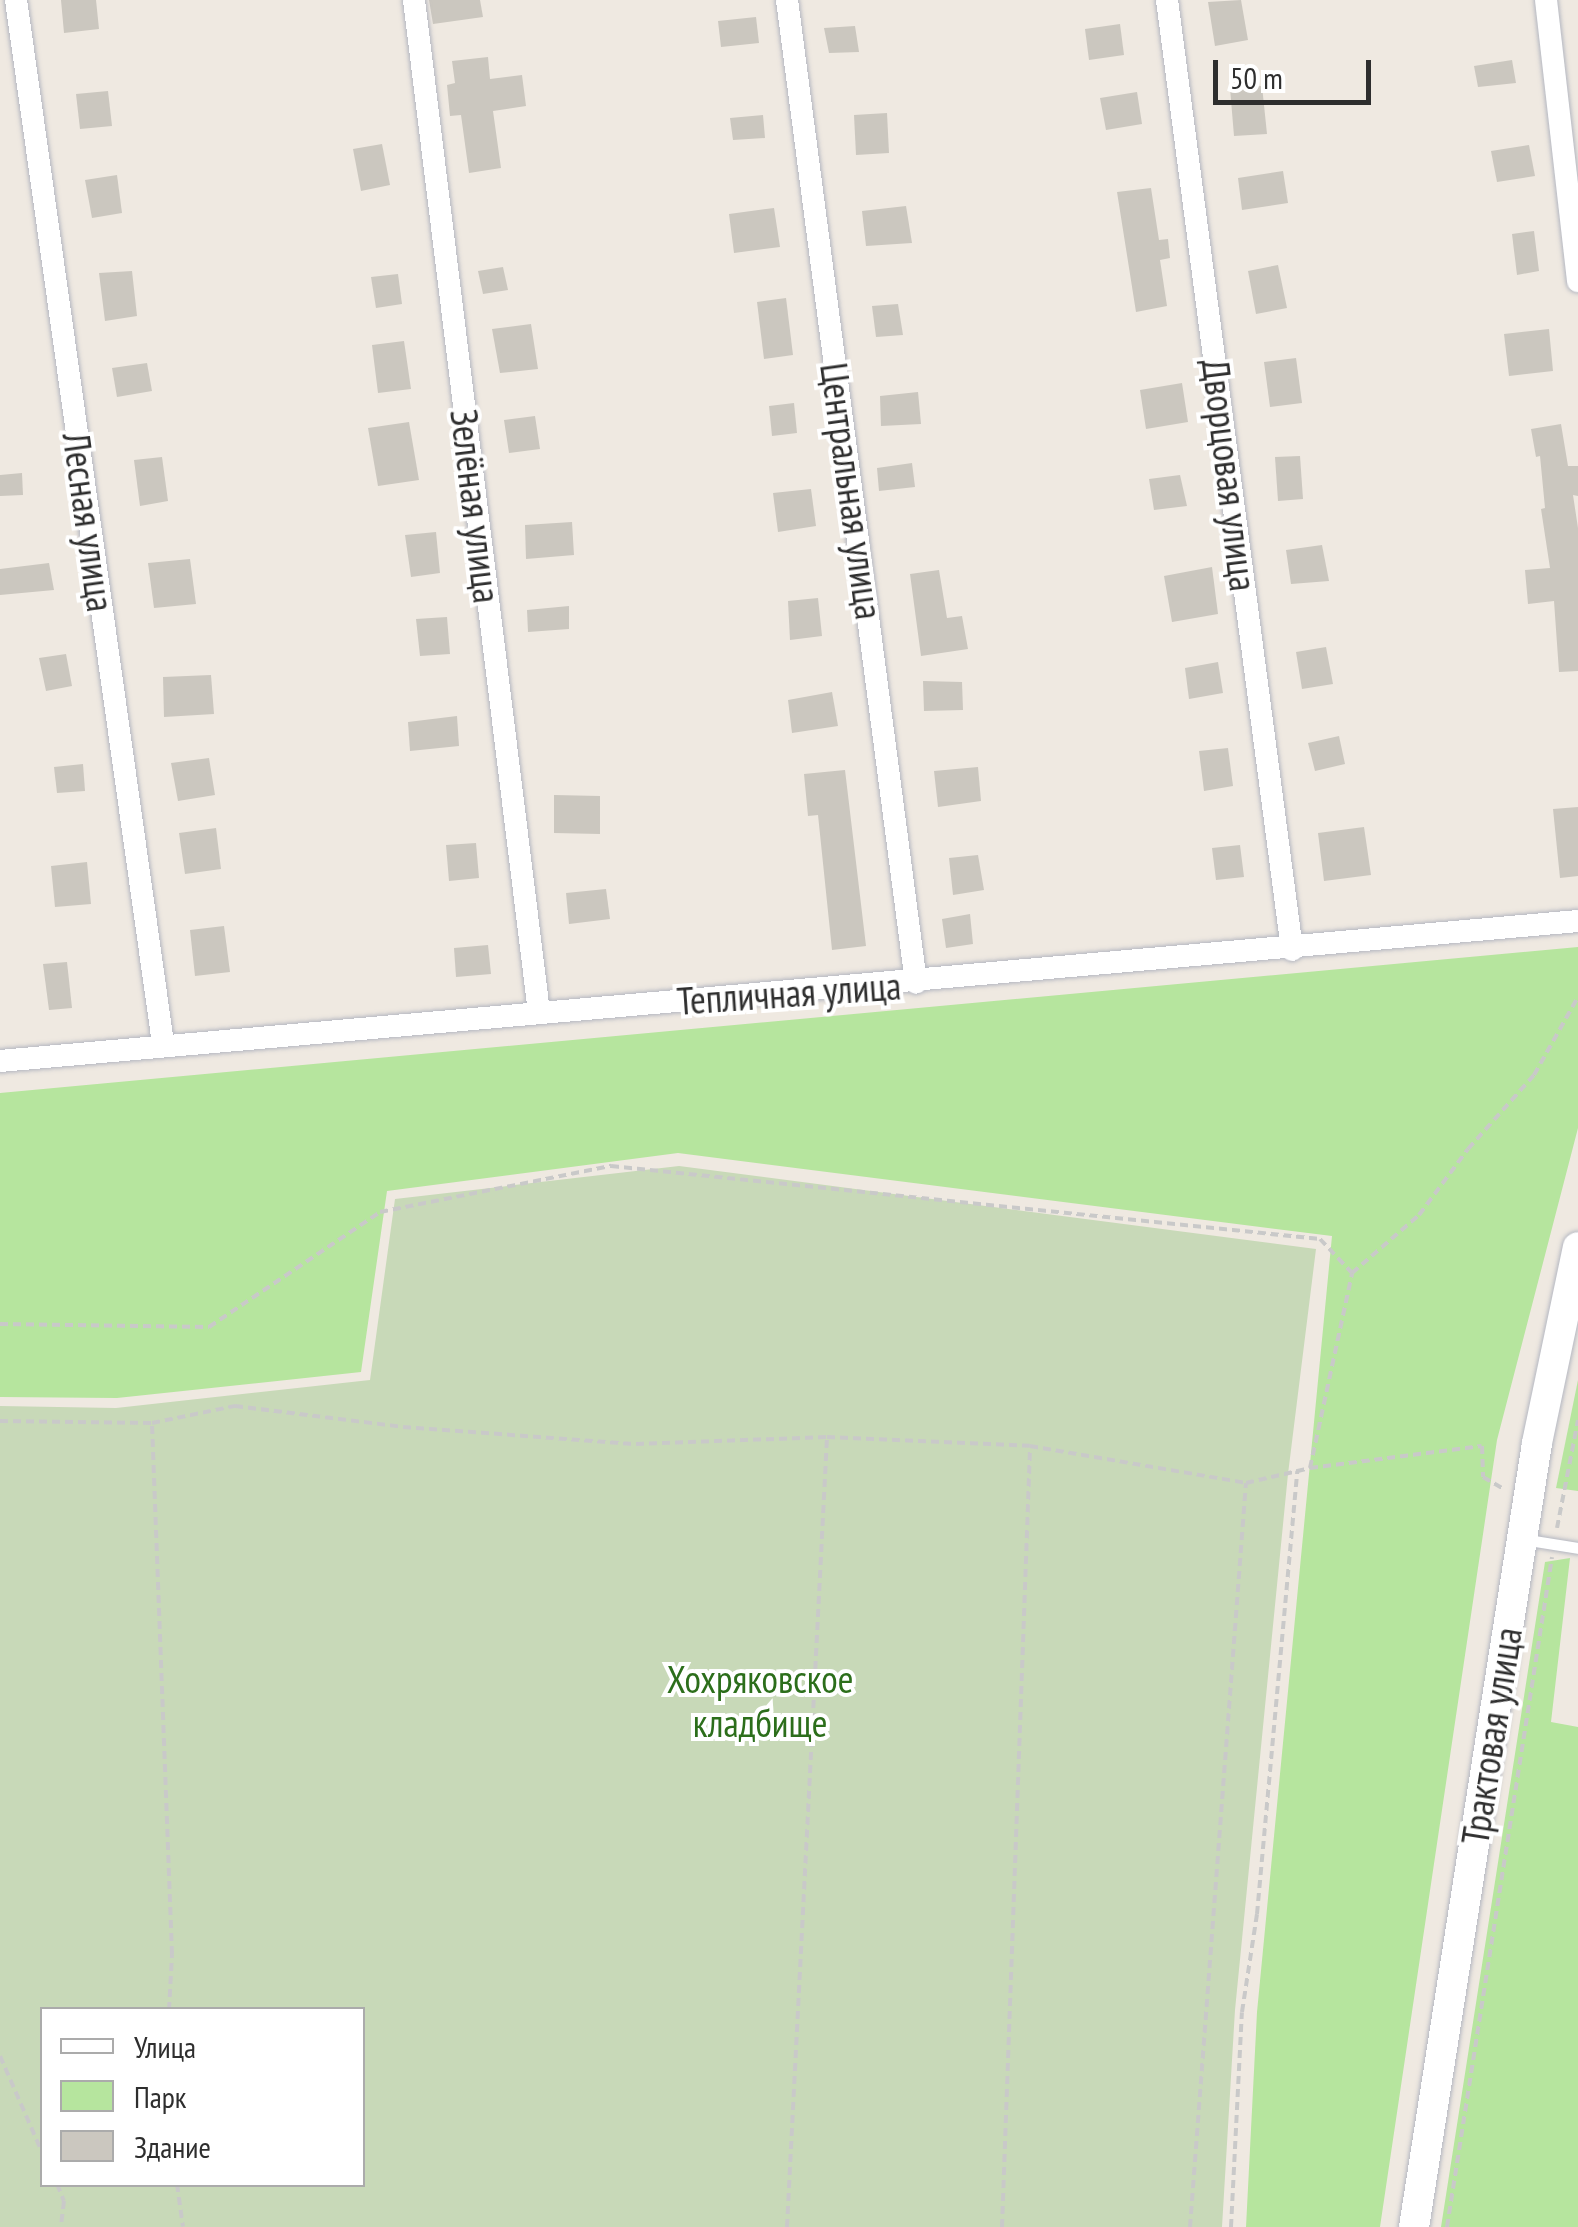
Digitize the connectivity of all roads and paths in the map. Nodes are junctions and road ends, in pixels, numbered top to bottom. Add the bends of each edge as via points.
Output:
1 (16, 0) edge
2 (414, 0) edge
3 (786, 0) edge
4 (1167, 0) edge
5 (1546, 0) edge
6 (1578, 281) edge
7 (1578, 921) edge
8 (1292, 950) junction
9 (916, 983) junction
10 (1578, 997) edge
11 (539, 1012) junction
12 (163, 1043) junction
13 (0, 1060) edge
14 (1578, 1247) edge
15 (1352, 1273) junction
16 (0, 1324) edge
17 (1578, 1420) edge
18 (0, 1421) edge
19 (152, 1423) junction
20 (827, 1437) junction
21 (1030, 1446) junction
22 (1310, 1468) junction
23 (1297, 1471) junction
24 (1246, 1483) junction
25 (1530, 1492) junction
26 (1522, 1539) junction
27 (1554, 1544) junction
28 (1578, 1548) edge
29 (169, 2007) edge
30 (0, 2056) edge
31 (40, 2147) edge
32 (58, 2187) edge
33 (177, 2187) edge
34 (61, 2227) edge
35 (183, 2227) edge
36 (786, 2227) edge
37 (1002, 2227) edge
38 (1190, 2227) edge
39 (1231, 2227) edge
40 (1414, 2227) edge
41 (1447, 2227) edge

1 - 12 street, Лесная улица
2 - 11 street, Зелёная улица
3 - 9 street, Центральная улица
4 - 8 street, Дворцовая улица
5 - 6 street
7 - 8 street, Тепличная улица
8 - 9 street, Тепличная улица
9 - 11 street, Тепличная улица
10 - 15 path via 1534,1075 1420,1215
11 - 12 street, Тепличная улица
12 - 13 street, Тепличная улица
14 - 25 street, Трактовая улица
15 - 16 path via 1320,1239 611,1166 380,1212 209,1328
15 - 22 path
17 - 27 path
18 - 19 path
19 - 20 path via 235,1406 403,1427 636,1444
19 - 29 path
20 - 21 path
20 - 36 path
21 - 24 path
21 - 37 path
22 - 23 path
22 - 25 path via 1482,1446 1484,1477 1503,1489
23 - 24 path
23 - 39 path via 1257,1914 1242,2012
24 - 38 path
25 - 26 street, Трактовая улица
26 - 27 lane
26 - 40 street, Трактовая улица
27 - 28 lane
27 - 41 path
30 - 31 path
32 - 34 path
33 - 35 path

